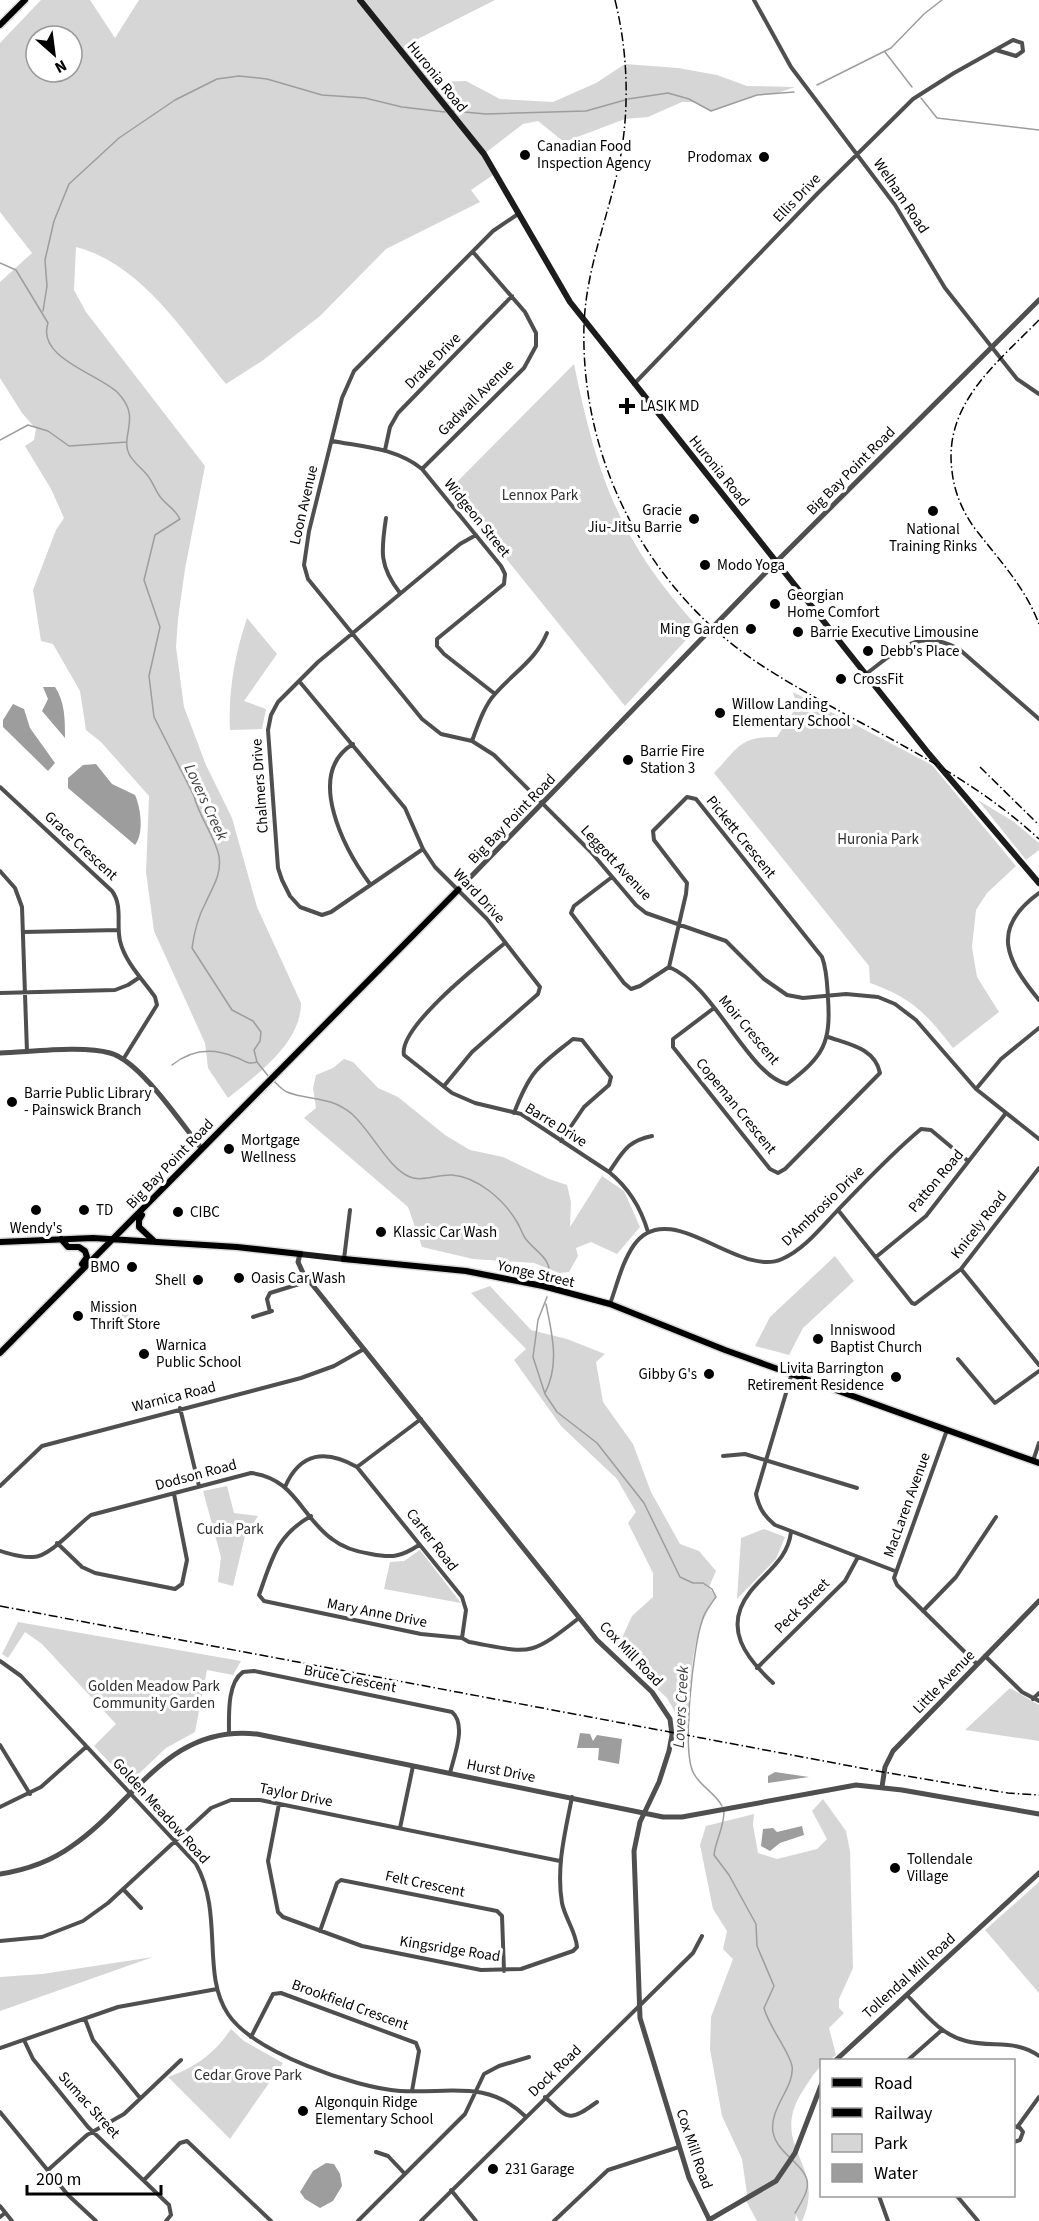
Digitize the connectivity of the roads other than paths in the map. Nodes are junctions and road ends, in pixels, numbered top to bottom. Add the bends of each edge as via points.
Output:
1 (25, 0) edge
2 (360, 0) edge
3 (754, 0) edge
4 (0, 25) edge
5 (996, 50) junction
6 (858, 153) junction
7 (518, 214) junction
8 (473, 252) junction
9 (512, 297) junction
10 (1039, 300) edge
11 (992, 348) junction
12 (634, 384) junction
13 (1039, 394) edge
14 (332, 441) junction
15 (385, 450) junction
16 (422, 469) junction
17 (386, 518) dead end
18 (476, 535) junction
19 (776, 562) junction
20 (400, 593) junction
21 (548, 633) dead end
22 (352, 634) junction
23 (865, 674) junction
24 (299, 681) junction
25 (495, 694) junction
26 (1039, 719) edge
27 (472, 741) junction
28 (353, 744) junction
29 (0, 788) edge
30 (542, 805) junction
31 (423, 849) junction
32 (0, 871) edge
33 (612, 877) junction
34 (1039, 883) edge
35 (370, 884) junction
36 (458, 890) junction
37 (1039, 893) edge
38 (679, 925) junction
39 (119, 930) junction
40 (23, 932) junction
41 (505, 943) junction
42 (669, 967) junction
43 (140, 977) junction
44 (25, 992) junction
45 (0, 993) edge
46 (828, 997) junction
47 (1039, 1000) edge
48 (714, 1008) junction
49 (1039, 1028) edge
50 (828, 1037) junction
51 (27, 1052) junction
52 (0, 1053) edge
53 (124, 1058) junction
54 (444, 1086) junction
55 (976, 1089) junction
56 (514, 1113) junction
57 (1006, 1113) junction
58 (652, 1136) dead end
59 (1039, 1139) edge
60 (561, 1141) junction
61 (201, 1148) junction
62 (968, 1161) junction
63 (1039, 1168) edge
64 (609, 1172) junction
65 (149, 1204) junction
66 (350, 1210) dead end
67 (838, 1210) junction
68 (648, 1232) junction
69 (61, 1239) junction
70 (113, 1239) junction
71 (154, 1241) junction
72 (0, 1242) edge
73 (300, 1254) junction
74 (876, 1257) junction
75 (344, 1259) junction
76 (961, 1269) junction
77 (79, 1272) junction
78 (310, 1281) junction
79 (610, 1304) junction
80 (253, 1317) dead end
81 (364, 1349) junction
82 (0, 1353) edge
83 (958, 1359) dead end
84 (1039, 1365) edge
85 (1039, 1371) edge
86 (792, 1373) junction
87 (180, 1408) junction
88 (421, 1419) junction
89 (948, 1429) junction
90 (1039, 1443) edge
91 (723, 1456) dead end
92 (766, 1462) junction
93 (1036, 1462) edge
94 (357, 1467) junction
95 (0, 1486) edge
96 (199, 1486) junction
97 (285, 1487) junction
98 (857, 1488) dead end
99 (174, 1494) junction
100 (310, 1516) junction
101 (996, 1517) dead end
102 (791, 1532) junction
103 (57, 1543) junction
104 (419, 1545) junction
105 (0, 1551) edge
106 (858, 1557) junction
107 (896, 1571) junction
108 (1039, 1601) edge
109 (923, 1611) junction
110 (580, 1617) junction
111 (462, 1638) junction
112 (985, 1656) junction
113 (0, 1661) edge
114 (977, 1664) junction
115 (757, 1668) junction
116 (773, 1683) dead end
117 (1039, 1693) edge
118 (1033, 1699) junction
119 (1039, 1701) edge
120 (229, 1733) junction
121 (0, 1745) edge
122 (86, 1747) junction
123 (413, 1765) junction
124 (450, 1773) junction
125 (882, 1787) junction
126 (130, 1793) junction
127 (30, 1794) junction
128 (572, 1797) junction
129 (279, 1804) junction
130 (0, 1807) edge
131 (644, 1813) junction
132 (1039, 1814) edge
133 (400, 1828) junction
134 (175, 1841) junction
135 (560, 1861) junction
136 (1039, 1873) edge
137 (0, 1874) edge
138 (123, 1889) junction
139 (141, 1908) dead end
140 (320, 1931) junction
141 (702, 1936) dead end
142 (0, 1941) edge
143 (504, 1971) junction
144 (217, 1989) junction
145 (907, 1995) junction
146 (640, 2005) junction
147 (85, 2019) junction
148 (942, 2030) junction
149 (251, 2037) junction
150 (24, 2040) junction
151 (0, 2048) edge
152 (529, 2056) dead end
153 (1039, 2056) edge
154 (838, 2059) edge
155 (910, 2059) edge
156 (181, 2060) dead end
157 (820, 2088) edge
158 (477, 2090) junction
159 (412, 2091) junction
160 (545, 2097) junction
161 (1039, 2097) edge
162 (140, 2098) junction
163 (597, 2102) dead end
164 (0, 2112) edge
165 (525, 2116) junction
166 (1016, 2126) edge
167 (94, 2132) junction
168 (1015, 2142) edge
169 (679, 2147) junction
170 (376, 2152) dead end
171 (48, 2170) junction
172 (405, 2174) junction
173 (144, 2180) junction
174 (452, 2190) junction
175 (879, 2197) edge
176 (958, 2197) edge
177 (0, 2206) edge
178 (5, 2213) junction
179 (0, 2217) edge
180 (12, 2221) edge
181 (96, 2221) edge
182 (166, 2221) edge
183 (272, 2221) edge
184 (358, 2221) edge
185 (421, 2221) edge
186 (476, 2221) edge
187 (554, 2221) edge
188 (709, 2221) edge
189 (888, 2221) edge
190 (978, 2221) edge

1 - 4 main road
2 - 7 main road, Huronia Road via 483,154
3 - 6 street, Welham Road via 790,67
5 - 5 street, Ellis Drive via 1016,56 1023,51 1022,43 1013,40
5 - 6 street, Ellis Drive via 913,99
6 - 11 street, Welham Road via 945,288
6 - 12 street, Ellis Drive
7 - 8 street, Loon Avenue via 501,224
7 - 12 main road, Huronia Road via 570,302
8 - 9 street, Gadwall Avenue
8 - 14 street, Loon Avenue via 354,371 342,398
9 - 15 street, Drake Drive via 398,413
9 - 16 street, Gadwall Avenue via 536,333 532,358
10 - 11 street, Big Bay Point Road
11 - 13 street, Welham Road via 1017,379
11 - 19 street, Big Bay Point Road
12 - 19 main road, Huronia Road
14 - 15 street, Widgeon Street
14 - 22 street, Loon Avenue via 304,565 308,579
15 - 16 street, Widgeon Street
16 - 18 street, Widgeon Street
17 - 20 street via 382,562 387,577
18 - 20 street, Chalmers Drive
18 - 25 street, Widgeon Street via 506,574 504,584 442,633 437,646 462,671
19 - 23 main road, Huronia Road
19 - 30 street, Big Bay Point Road
20 - 22 street, Chalmers Drive
21 - 25 street via 530,661
22 - 24 street, Chalmers Drive
22 - 27 street, Loon Avenue via 422,719 441,734
23 - 26 street via 911,642 928,638 944,641
23 - 34 main road, Huronia Road
24 - 28 street, Ward Drive
24 - 35 street, Chalmers Drive via 278,702 268,730 282,880 300,907 322,915
25 - 27 street
27 - 30 street, Loon Avenue via 494,755
28 - 31 street, Ward Drive via 405,808
28 - 35 street via 333,766 334,818 344,844
29 - 39 street, Grace Crescent via 112,891 118,904
30 - 33 street, Leggott Avenue
30 - 36 street, Big Bay Point Road
31 - 35 street, Chalmers Drive
31 - 36 street, Ward Drive
32 - 40 street via 18,894
33 - 38 street, Leggott Avenue via 646,913
33 - 42 street via 574,906 571,913 575,921 631,989
36 - 41 street, Ward Drive
36 - 61 main road, Big Bay Point Road
37 - 47 street via 1020,909 1008,936 1012,964
38 - 42 street
38 - 46 street, Leggott Avenue via 726,941 764,979 787,995
38 - 46 street, Pickett Crescent via 687,883 654,840 653,831 687,797 696,800 822,957
39 - 40 street
39 - 43 street, Grace Crescent via 125,955
40 - 44 street
41 - 54 street, Ward Drive via 540,987 538,994 471,1052
41 - 54 street, Barre Drive via 462,977 402,1047 404,1055
42 - 48 street, Moir Crescent via 696,985
43 - 44 street via 115,990
43 - 53 street, Grace Crescent via 157,1005
44 - 45 street
44 - 51 street
46 - 50 street
46 - 55 street, Leggott Avenue via 878,996 895,1004 916,1020
48 - 50 street, Moir Crescent via 777,1082 787,1084 796,1077 816,1058
48 - 50 street, Copeman Crescent via 673,1039 673,1047 770,1169 778,1173 880,1073 878,1064 860,1048
49 - 55 street via 1001,1059
51 - 52 street
51 - 53 street via 96,1050
53 - 61 street
54 - 56 street, Barre Drive via 475,1103
55 - 57 street, Leggott Avenue
56 - 60 street, Barre Drive
56 - 60 street via 533,1071 573,1039 582,1040 610,1077 609,1085 584,1107
57 - 59 street, Leggott Avenue
57 - 62 street, Patton Road
58 - 64 street via 636,1139 626,1147
60 - 64 street, Barre Drive
61 - 65 main road, Big Bay Point Road
62 - 67 street, D'Ambrosio Drive via 931,1130 921,1129
62 - 74 street, Patton Road via 926,1216
63 - 76 street, Knicely Road
64 - 68 street, Barre Drive via 632,1196
65 - 70 main road, Big Bay Point Road
65 - 71 main road via 138,1222 144,1234
66 - 75 street
67 - 68 street, D'Ambrosio Drive via 792,1255 778,1261 757,1262 673,1229
67 - 74 street, Knicely Road
68 - 79 street via 635,1244
69 - 70 main road, Yonge Street
69 - 72 main road, Yonge Street
69 - 77 main road via 68,1247 86,1252 87,1259
70 - 71 main road, Yonge Street
70 - 77 main road, Big Bay Point Road
71 - 73 main road, Yonge Street
73 - 75 main road, Yonge Street
73 - 78 street, Cox Mill Road via 298,1262
74 - 76 street, Knicely Road via 915,1304
75 - 79 main road, Yonge Street via 466,1271
76 - 84 street
77 - 82 main road, Big Bay Point Road
78 - 80 street via 270,1293 267,1299 271,1311
78 - 81 street, Cox Mill Road
79 - 86 main road, Yonge Street
81 - 87 street, Warnica Road via 301,1378
81 - 88 street, Cox Mill Road
83 - 85 street via 995,1403
86 - 89 main road, Yonge Street
86 - 92 street
87 - 95 street, Warnica Road via 42,1446
87 - 96 street
88 - 94 street
88 - 110 street, Cox Mill Road
89 - 93 main road, Yonge Street
89 - 107 street, MacLaren Avenue
90 - 93 street
91 - 92 street via 745,1454
92 - 98 street
92 - 102 street via 756,1494 759,1506 765,1517
94 - 97 street via 342,1458 318,1456 298,1466
94 - 104 street, Carter Road
96 - 97 street, Dodson Road via 251,1473 265,1474
96 - 99 street, Dodson Road
97 - 100 street, Dodson Road
99 - 103 street, Dodson Road via 91,1515
99 - 103 street via 187,1560 182,1584 175,1588 95,1573 82,1567
100 - 104 street, Dodson Road via 330,1538 368,1553 401,1557
100 - 111 street, Mary Anne Drive via 282,1537 276,1548 259,1595 264,1601 422,1634
101 - 109 street via 956,1577
102 - 106 street
102 - 115 street via 785,1552 750,1593 738,1619 742,1648
103 - 105 street, Dodson Road via 35,1558
104 - 111 street, Carter Road via 462,1597 466,1610
106 - 107 street
106 - 115 street, Peck Street via 844,1581
107 - 109 street, MacLaren Avenue via 896,1584
108 - 112 street, Little Avenue
109 - 114 street, MacLaren Avenue
110 - 111 street, Mary Anne Drive via 536,1649 521,1651
110 - 131 street, Cox Mill Road via 616,1659 652,1692 670,1719 669,1750
112 - 114 street, Little Avenue
112 - 118 street
113 - 122 street, Golden Meadow Road via 21,1676
114 - 125 street, Little Avenue via 893,1751
115 - 116 street
117 - 118 street
118 - 119 street
120 - 123 street, Hurst Drive via 256,1734
120 - 124 street, Bruce Crescent via 235,1680 243,1672 254,1671 449,1711 457,1716 460,1725
120 - 126 street, Hurst Drive via 199,1740 182,1749
121 - 127 street
122 - 126 street, Golden Meadow Road
122 - 127 street
123 - 124 street, Hurst Drive
123 - 133 street
124 - 128 street, Hurst Drive
125 - 131 street, Hurst Drive via 856,1785 676,1817
125 - 132 street, Hurst Drive
126 - 134 street, Golden Meadow Road
126 - 137 street, Hurst Drive via 63,1852 32,1867
127 - 130 street
128 - 131 street, Hurst Drive
128 - 135 street, Kingsridge Road
129 - 133 street, Taylor Drive
129 - 134 street, Taylor Drive via 246,1798 224,1802 211,1808
129 - 140 street, Kingsridge Road via 268,1861 278,1912
131 - 146 street, Cox Mill Road via 633,1851
133 - 135 street, Taylor Drive
134 - 138 street, Taylor Drive
134 - 144 street, Golden Meadow Road via 196,1864 208,1889
135 - 143 street, Kingsridge Road via 562,1900 576,1949 530,1967
136 - 145 street, Tollendal Mill Road
138 - 139 street
138 - 142 street, Taylor Drive via 97,1912 69,1928 42,1937
140 - 143 street, Kingsridge Road via 362,1946 481,1970
140 - 143 street, Felt Crescent via 341,1880 497,1911 502,1916
141 - 146 street, Dock Road via 693,1953
144 - 147 street via 126,2005
144 - 149 street, Golden Meadow Road via 229,2015
145 - 148 street
145 - 154 street, Tollendal Mill Road
146 - 160 street, Dock Road
146 - 169 street, Cox Mill Road via 644,2035
147 - 150 street
147 - 162 street via 97,2045
148 - 153 street via 969,2042 1021,2046
148 - 155 street
149 - 159 street, Golden Meadow Road via 351,2082
149 - 159 street, Brookfield Crescent via 273,1994 281,1993 416,2043 419,2051
150 - 151 street
150 - 167 street, Sumac Street via 33,2059
152 - 158 street via 488,2071
156 - 162 street
157 - 188 street via 795,2153 776,2181
158 - 159 street, Golden Meadow Road
158 - 165 street, Golden Meadow Road via 502,2099
158 - 172 street via 465,2114
160 - 163 street via 570,2117
160 - 165 street, Dock Road
161 - 166 street
162 - 167 street via 119,2118
164 - 171 street
165 - 174 street, Dock Road
166 - 168 street via 1023,2135
167 - 171 street
167 - 173 street, Sumac Street
169 - 187 street via 608,2170
169 - 188 street, Cox Mill Road
170 - 172 street via 388,2156
171 - 181 street
172 - 184 street
173 - 182 street, Sumac Street via 171,2208
173 - 183 street via 180,2143 187,2141
174 - 185 street, Dock Road
174 - 186 street
175 - 189 street
176 - 190 street
177 - 178 street
178 - 179 street
178 - 180 street

